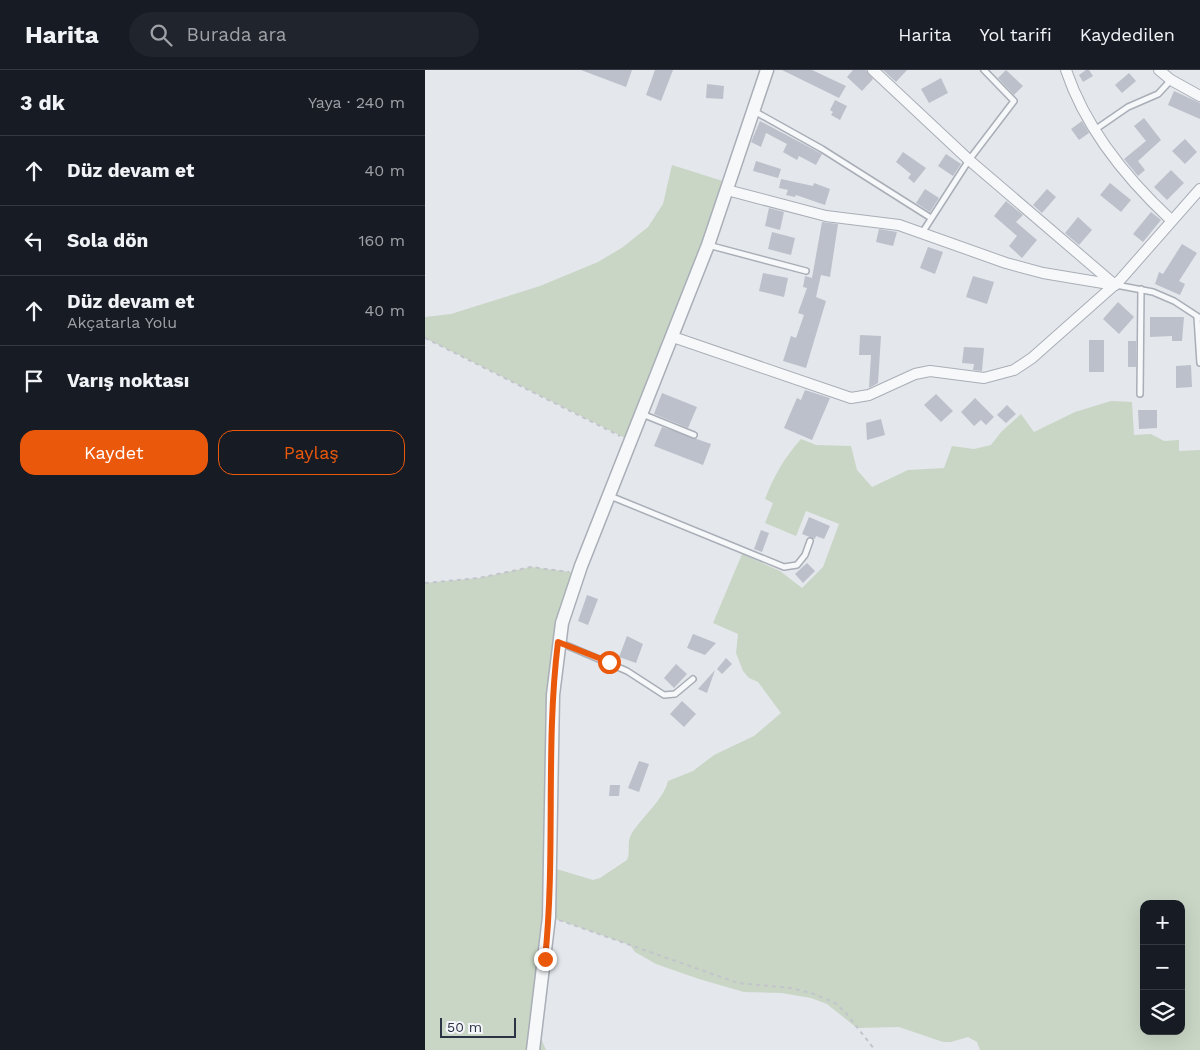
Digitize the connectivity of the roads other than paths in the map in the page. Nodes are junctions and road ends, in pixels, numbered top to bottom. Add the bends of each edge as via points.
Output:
1 (767, 70) edge
2 (873, 70) edge
3 (984, 70) edge
4 (1066, 70) edge
5 (1159, 70) edge
6 (1171, 80) junction
7 (1200, 96) edge
8 (753, 111) junction
9 (1096, 129) junction
10 (969, 160) junction
11 (1200, 189) edge
12 (727, 190) junction
13 (931, 218) junction
14 (1171, 220) junction
15 (922, 233) junction
16 (708, 245) junction
17 (806, 271) dead end
18 (1115, 285) junction
19 (1141, 288) junction
20 (1199, 317) edge
21 (673, 336) junction
22 (1200, 363) edge
23 (1140, 394) dead end
24 (642, 414) junction
25 (694, 435) dead end
26 (609, 496) junction
27 (810, 541) dead end
28 (558, 642) junction
29 (693, 679) dead end
30 (533, 1050) edge

1 - 8 street
2 - 10 street
3 - 10 lane via 1014,100
4 - 9 street
5 - 6 street
6 - 7 street
6 - 9 lane via 1158,94 1128,107
8 - 12 street
8 - 13 lane via 822,149
9 - 14 street via 1136,184
10 - 13 lane
10 - 18 street
11 - 14 street
12 - 15 street via 826,216 881,222
12 - 16 street
13 - 15 lane
14 - 18 street
15 - 18 street via 1033,271
16 - 17 lane
16 - 21 street
18 - 19 lane
18 - 21 street via 1014,370 984,378 930,371 915,374 869,395 851,398
19 - 20 lane via 1165,297
19 - 23 lane
20 - 22 lane
21 - 24 street
24 - 25 lane
24 - 26 street
26 - 27 lane via 784,567 797,565
26 - 28 street via 568,601
28 - 29 lane via 627,671 664,694 675,694
28 - 30 street via 553,695 549,917

